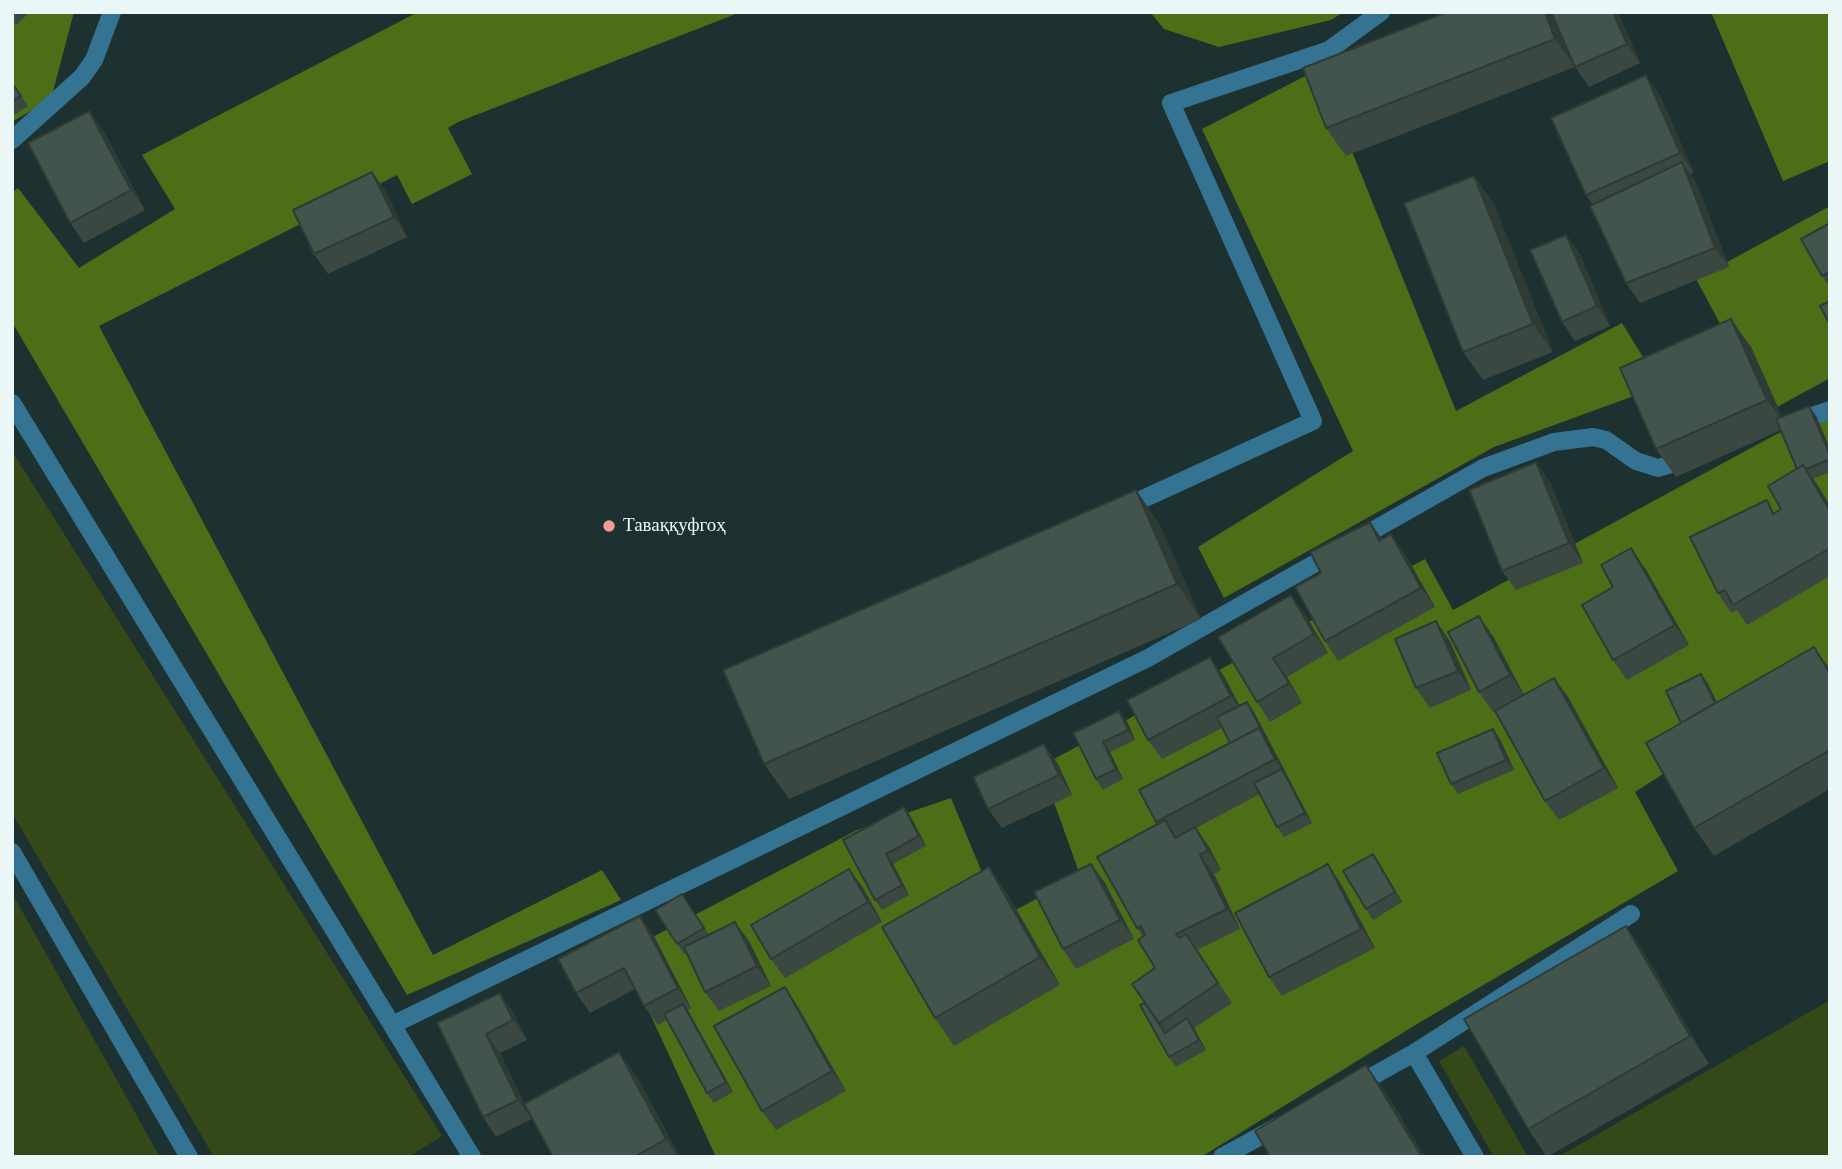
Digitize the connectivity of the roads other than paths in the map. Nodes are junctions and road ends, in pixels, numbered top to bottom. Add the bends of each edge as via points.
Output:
1 (112, 12) edge
2 (1381, 12) edge
3 (12, 140) edge
4 (12, 403) edge
5 (1830, 410) edge
6 (1780, 427) edge
7 (1706, 453) edge
8 (1111, 513) edge
9 (12, 852) edge
10 (1631, 914) dead end
11 (391, 1025) junction
12 (1414, 1053) junction
13 (1341, 1094) edge
14 (1293, 1119) edge
15 (189, 1157) edge
16 (472, 1157) edge
17 (1222, 1157) edge
18 (1475, 1157) edge

1 - 3 street via 82,78
2 - 8 street via 1329,50 1171,103 1313,421
4 - 11 street
5 - 6 street
7 - 11 street via 1658,468 1636,461 1606,440 1577,438 1483,468 1148,658
9 - 15 street
10 - 12 street
11 - 16 street
12 - 13 street
12 - 18 street
14 - 17 street

